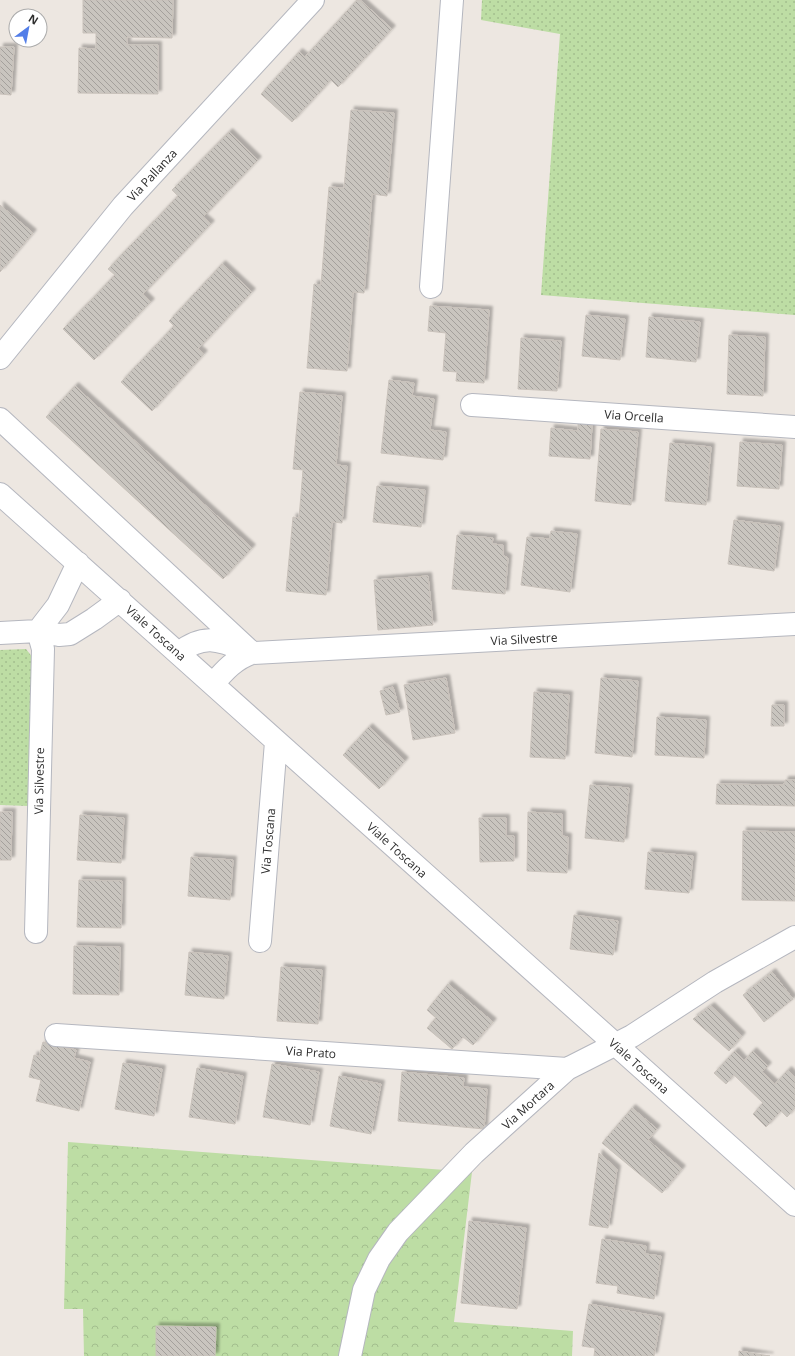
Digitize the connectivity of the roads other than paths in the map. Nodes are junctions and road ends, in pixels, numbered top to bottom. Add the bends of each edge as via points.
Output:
1 (313, 0) edge
2 (452, 0) edge
3 (432, 287) dead end
4 (0, 358) edge
5 (472, 405) dead end
6 (0, 419) edge
7 (795, 427) edge
8 (0, 494) edge
9 (78, 563) junction
10 (120, 600) junction
11 (795, 624) edge
12 (38, 631) junction
13 (0, 633) edge
14 (252, 653) junction
15 (179, 654) junction
16 (213, 684) junction
17 (276, 742) junction
18 (36, 932) dead end
19 (795, 937) edge
20 (260, 941) dead end
21 (56, 1035) dead end
22 (615, 1044) junction
23 (567, 1069) junction
24 (795, 1205) edge
25 (350, 1356) edge

1 - 4 street, Via Pallanza via 123,206
2 - 3 street
5 - 7 street, Via Orcella
6 - 14 street
8 - 9 street, Viale Toscana
9 - 10 street, Viale Toscana
9 - 12 street via 58,605
10 - 12 street via 70,634 59,635
10 - 15 street, Viale Toscana
11 - 14 street, Via Silvestre
12 - 13 street
12 - 18 street, Via Silvestre via 43,649
14 - 15 street, Via Silvestre via 220,640 210,640 193,644
14 - 16 street, Via Silvestre via 230,665
15 - 16 street, Viale Toscana
16 - 17 street, Viale Toscana
17 - 20 street, Via Toscana
17 - 22 street, Viale Toscana
19 - 22 street, Via Mortara via 715,982 632,1036
21 - 23 street, Via Prato
22 - 23 street, Via Mortara
22 - 24 street, Viale Toscana
23 - 25 street, Via Mortara via 474,1153 394,1237 379,1259 364,1290

